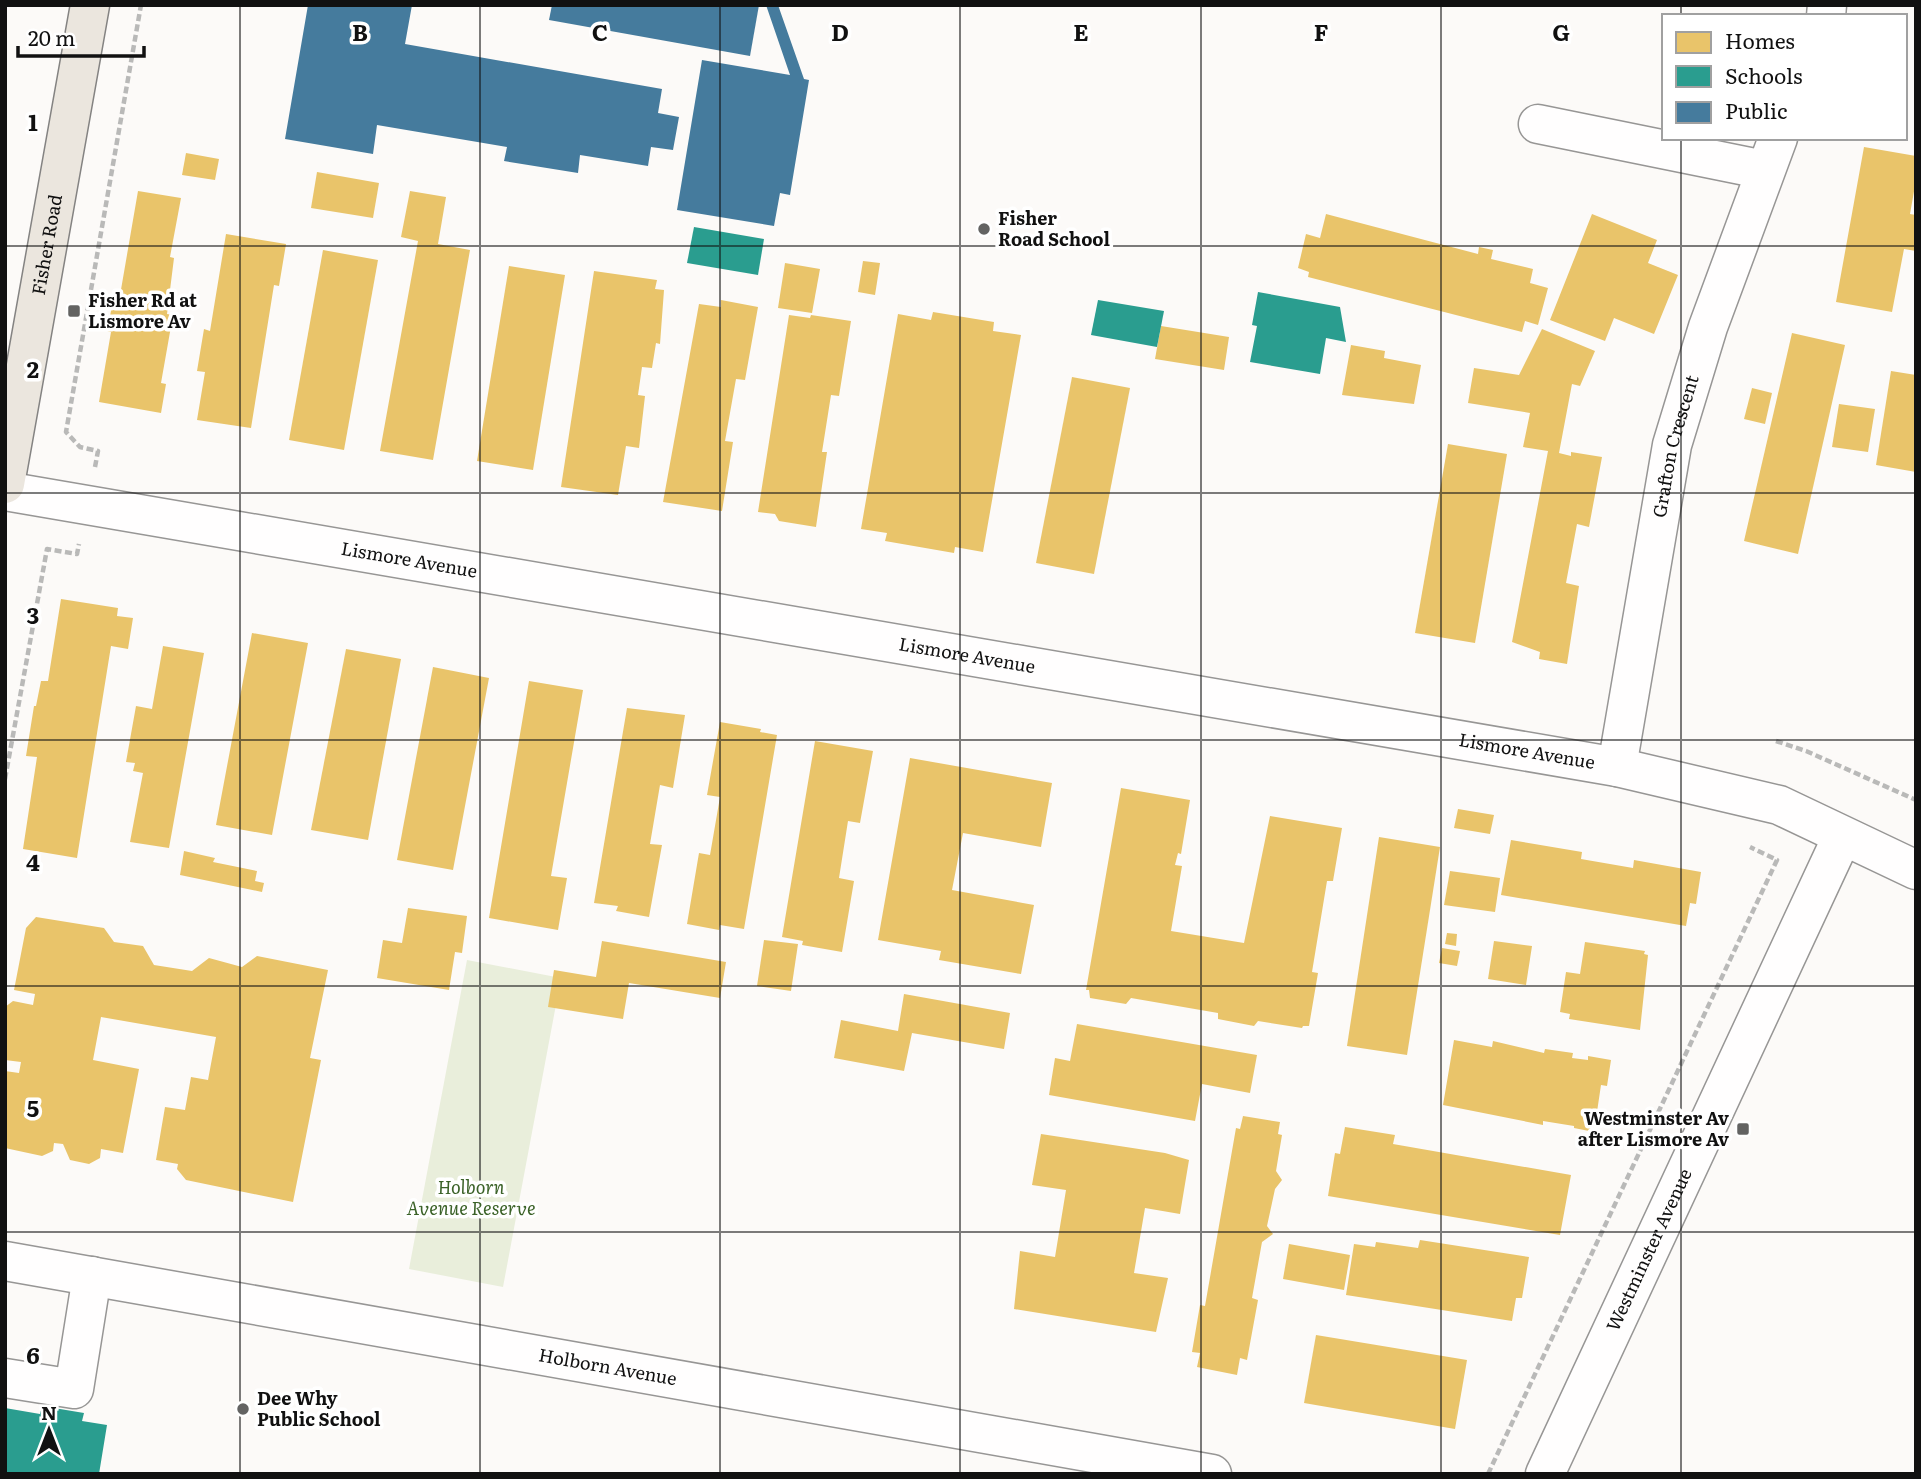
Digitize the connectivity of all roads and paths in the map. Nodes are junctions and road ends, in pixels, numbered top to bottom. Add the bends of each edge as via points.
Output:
1 (90, 5) edge
2 (141, 5) edge
3 (1538, 124) dead end
4 (1662, 140) edge
5 (1662, 140) edge
6 (1771, 154) edge
7 (98, 451) dead end
8 (5, 484) edge
9 (5, 491) edge
10 (76, 554) dead end
11 (1776, 741) dead end
12 (1617, 767) junction
13 (5, 779) edge
14 (1916, 800) edge
15 (1842, 837) junction
16 (1749, 846) dead end
17 (1916, 870) edge
18 (5, 1261) edge
19 (92, 1276) junction
20 (5, 1378) edge
21 (1212, 1474) edge
22 (1488, 1474) edge
23 (1545, 1474) edge

1 - 8 main road, Fisher Road
2 - 7 path via 66,432 80,447
3 - 5 street
4 - 6 street
6 - 12 street, Grafton Crescent via 1708,327 1672,445
9 - 12 street, Lismore Avenue
10 - 13 path via 47,549
11 - 14 path
12 - 15 street, Lismore Avenue via 1779,805
15 - 17 street, Lismore Avenue
15 - 23 street, Westminster Avenue
16 - 22 path via 1777,860
18 - 19 street, Holborn Avenue
19 - 20 street via 74,1389
19 - 21 street, Holborn Avenue

